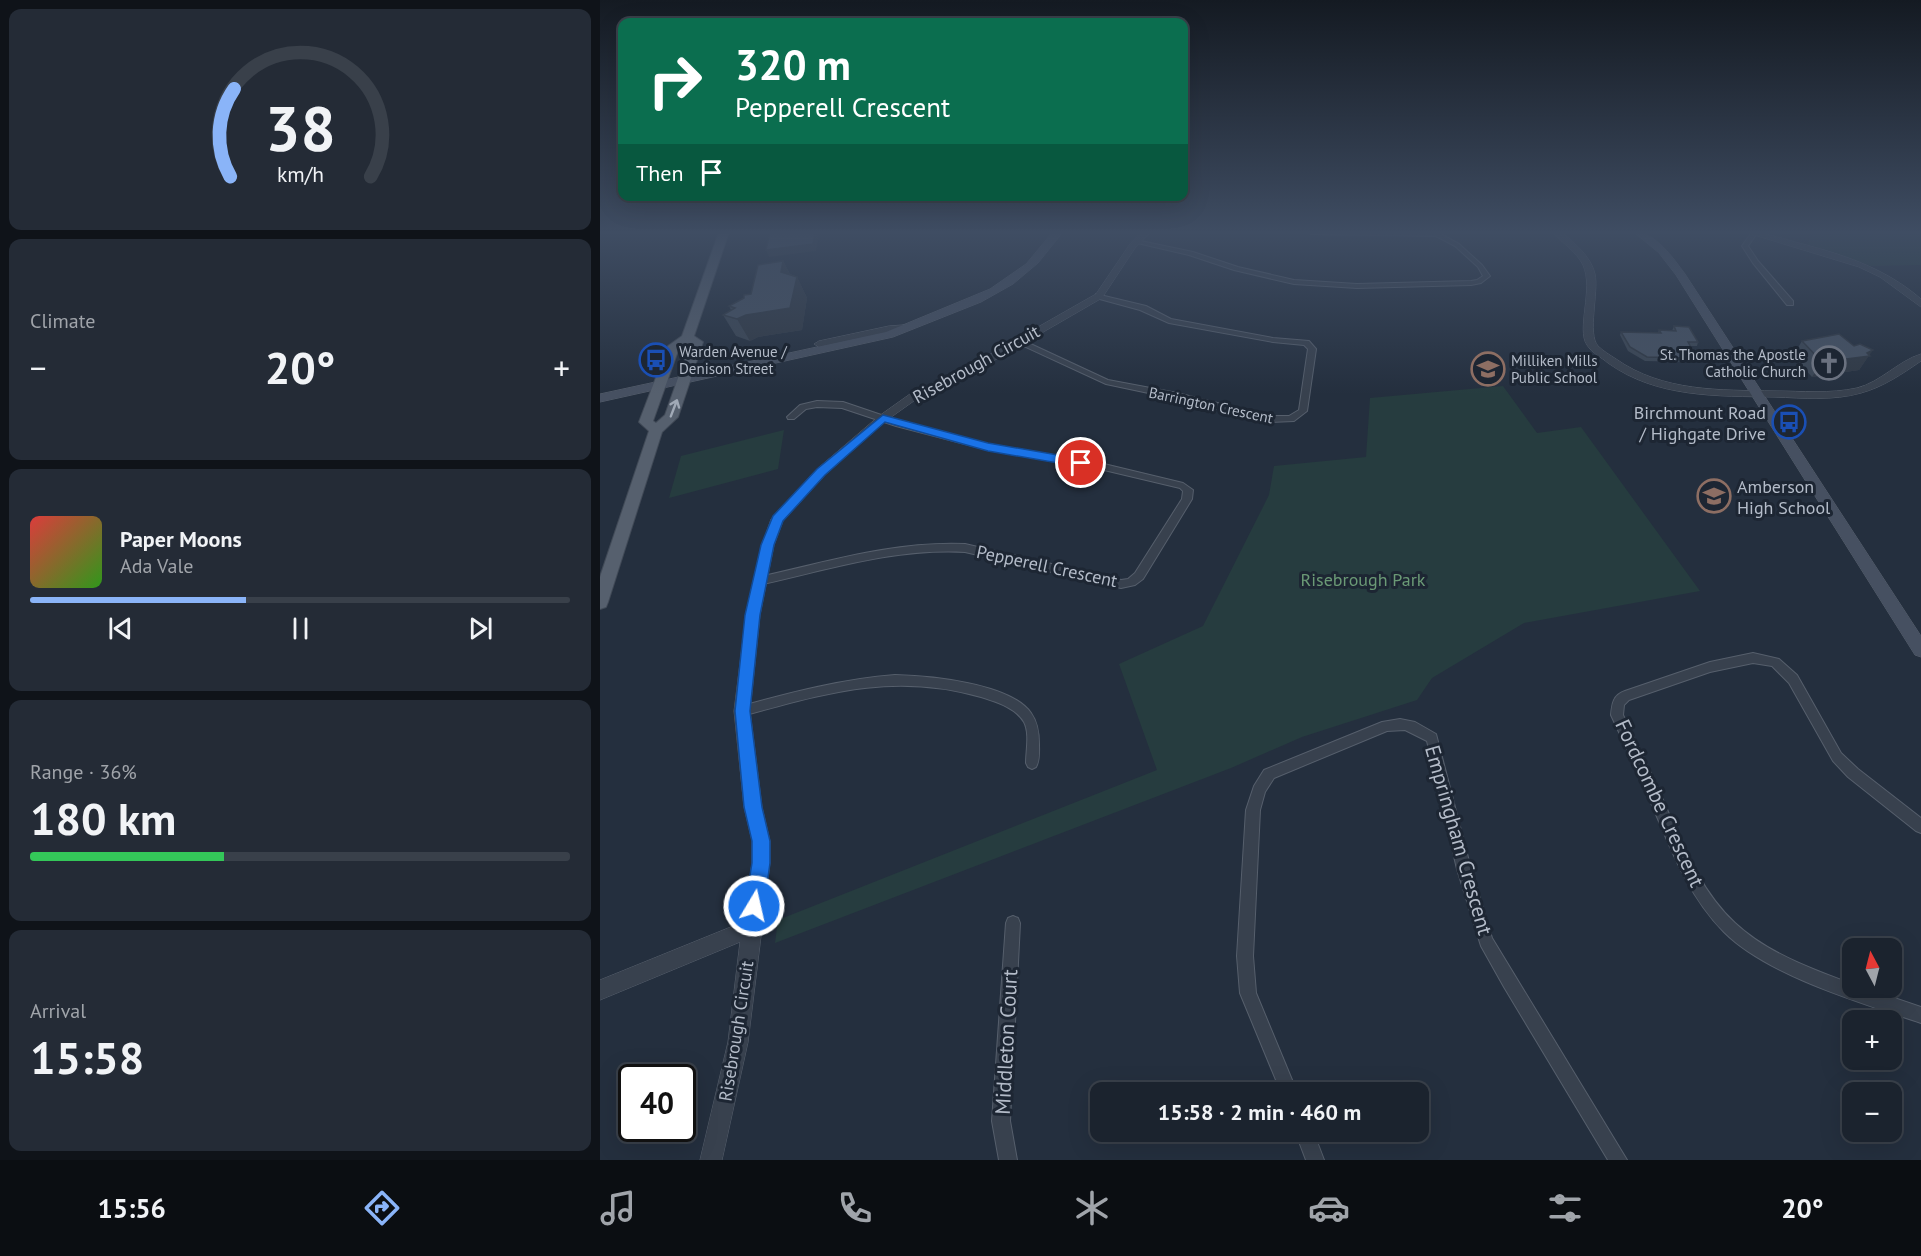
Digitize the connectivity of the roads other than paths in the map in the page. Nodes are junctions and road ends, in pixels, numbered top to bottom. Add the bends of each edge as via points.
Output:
1 (705, 286) edge
2 (1003, 286) edge
3 (1108, 286) edge
4 (1594, 286) edge
5 (1688, 286) edge
6 (1776, 286) edge
7 (1900, 286) edge
8 (1099, 296) junction
9 (1790, 303) dead end
10 (1921, 304) edge
11 (906, 328) junction
12 (687, 338) junction
13 (1018, 342) junction
14 (819, 344) joint
15 (1921, 357) edge
16 (685, 376) junction
17 (661, 381) junction
18 (600, 389) edge
19 (1759, 394) junction
20 (600, 398) edge
21 (791, 417) dead end
22 (883, 418) junction
23 (656, 430) junction
24 (759, 581) junction
25 (600, 602) edge
26 (1921, 650) edge
27 (742, 711) junction
28 (1032, 763) dead end
29 (1921, 826) edge
30 (1013, 922) dead end
31 (751, 928) junction
32 (600, 990) edge
33 (1921, 1015) edge
34 (1285, 1082) edge
35 (1308, 1142) edge
36 (711, 1160) edge
37 (1008, 1160) edge
38 (1315, 1160) edge
39 (1618, 1160) edge

1 - 12 main road
2 - 11 main road via 960,308
3 - 8 street, Risebrough Circuit
4 - 19 street via 1588,336 1591,345 1609,360 1666,386
5 - 19 main road
6 - 9 street
7 - 10 street
8 - 13 street, Risebrough Circuit
8 - 13 street, Barrington Crescent via 1143,308 1169,321 1306,343 1312,349 1303,411 1291,419 1270,418 1106,382
11 - 14 street
11 - 16 main road via 889,335
12 - 16 main road via 697,342
12 - 17 main road via 674,346
13 - 22 street, Risebrough Circuit via 928,388
14 - 16 main road
15 - 19 street via 1872,387 1856,392
16 - 17 main road
23 -> 16 main road via 671,417
17 - 18 main road
17 - 20 main road
17 - 23 main road via 646,422
19 - 26 main road
21 - 22 street via 803,407 830,403
22 - 24 street, Risebrough Circuit via 821,472 777,519
22 - 24 street, Pepperell Crescent via 988,447 1104,467 1183,486 1188,490 1187,499 1139,576 1121,584 943,546 903,550
23 - 25 main road
24 - 27 street, Risebrough Circuit
27 - 28 street via 849,683 881,679 947,684 978,691 1020,708 1032,724
27 - 31 street, Risebrough Circuit via 761,841
29 - 33 street, Fordcombe Crescent via 1837,756 1793,679 1775,662 1753,658 1710,667 1625,696 1618,703 1617,715 1669,832 1695,882 1730,928 1760,950 1797,968
30 - 37 street, Middleton Court via 1001,1121
31 - 32 street
31 - 36 street, Risebrough Circuit via 738,1042
34 - 39 street, Empringham Crescent via 1248,993 1245,923 1253,810 1259,790 1269,774 1386,726 1408,724 1432,738 1486,941
35 - 38 street

